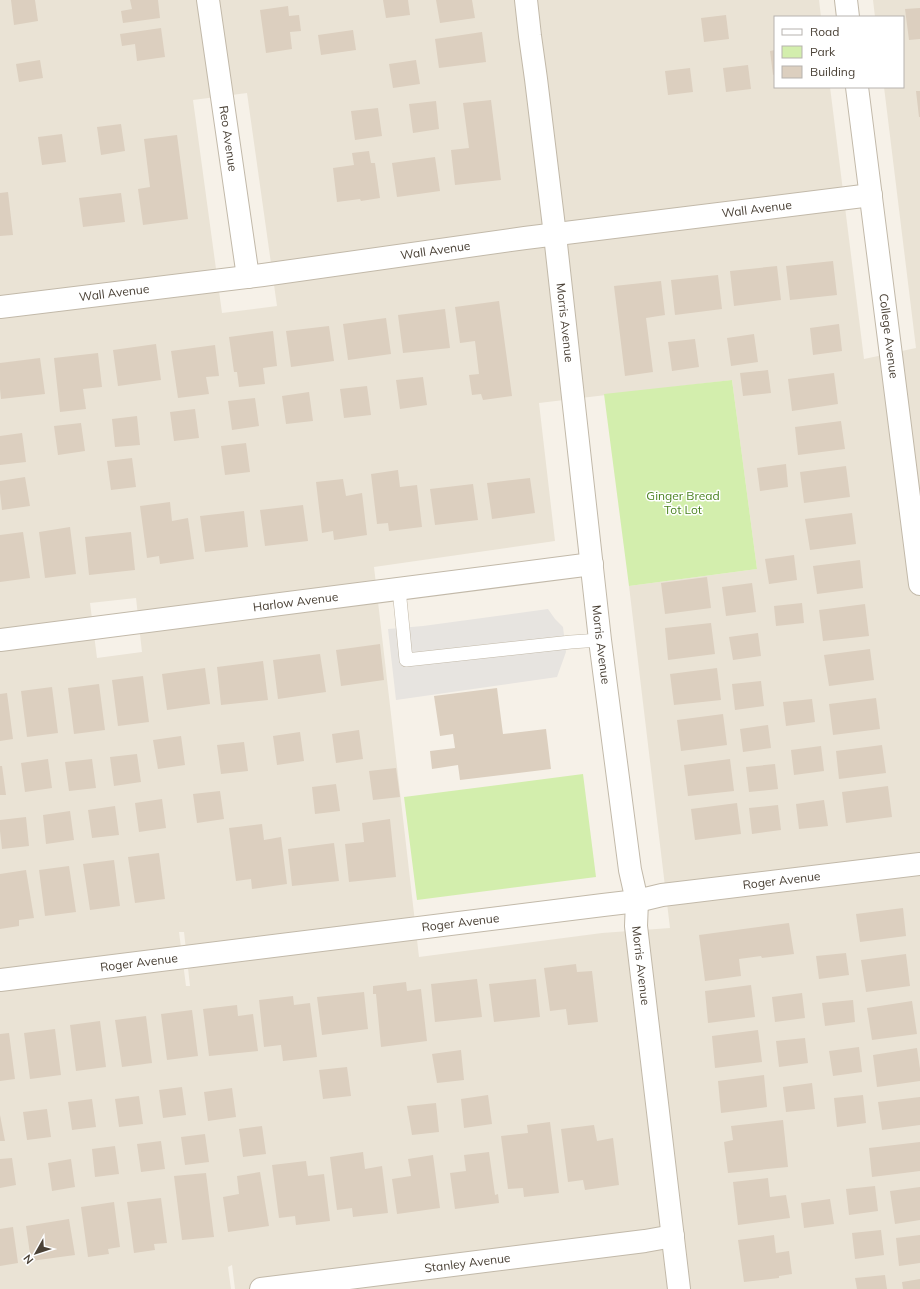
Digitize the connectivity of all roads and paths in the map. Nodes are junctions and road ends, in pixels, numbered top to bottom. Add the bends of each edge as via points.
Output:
1 (208, 0) edge
2 (526, 0) edge
3 (846, 0) edge
4 (848, 16) edge
5 (857, 88) edge
6 (871, 195) junction
7 (555, 235) junction
8 (248, 277) junction
9 (0, 307) edge
10 (592, 564) junction
11 (920, 584) edge
12 (399, 589) junction
13 (0, 640) edge
14 (600, 640) junction
15 (920, 864) edge
16 (637, 901) junction
17 (0, 980) edge
18 (673, 1236) junction
19 (261, 1289) edge
20 (679, 1289) edge

1 - 8 street, Reo Avenue
2 - 7 street, Morris Avenue
3 - 4 street
5 - 6 street, College Avenue
6 - 7 street, Wall Avenue
6 - 11 street, College Avenue
7 - 8 street, Wall Avenue
7 - 10 street, Morris Avenue
8 - 9 street, Wall Avenue
10 - 12 street, Harlow Avenue
10 - 14 street, Morris Avenue
12 - 13 street, Harlow Avenue
12 - 14 lane via 406,660
14 - 16 street, Morris Avenue via 630,870
15 - 16 street, Roger Avenue via 662,894
16 - 17 street, Roger Avenue
16 - 18 street, Morris Avenue via 636,926
18 - 19 street, Stanley Avenue
18 - 20 street, Morris Avenue

